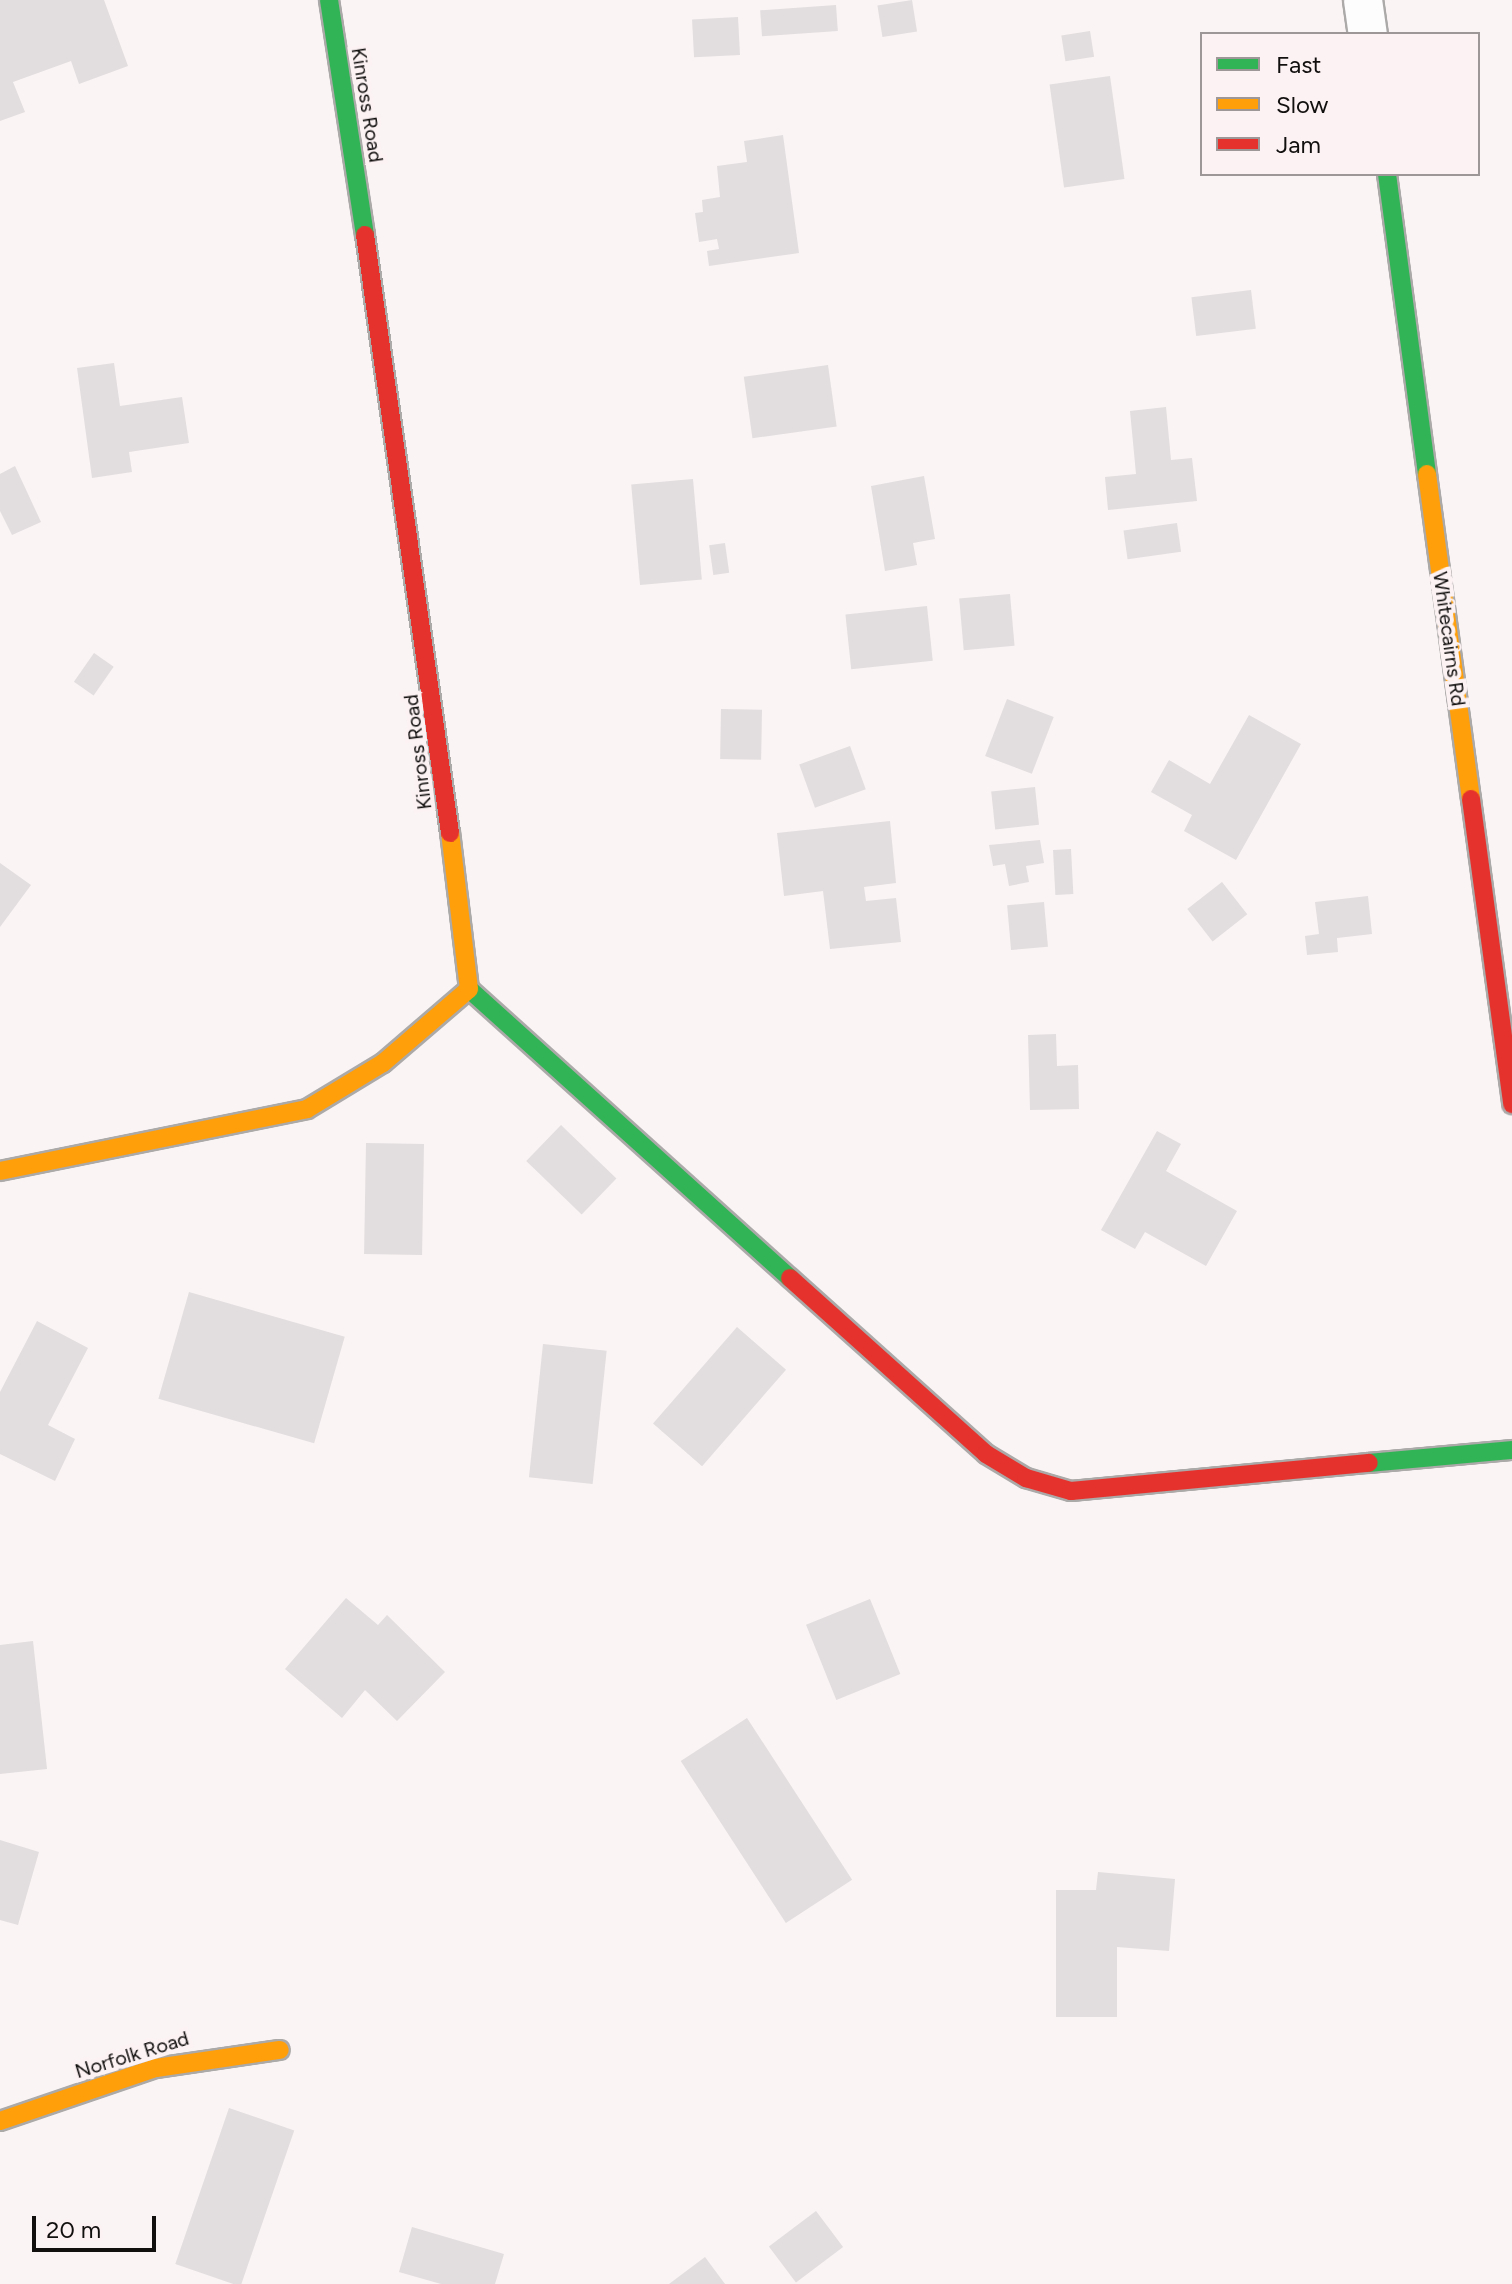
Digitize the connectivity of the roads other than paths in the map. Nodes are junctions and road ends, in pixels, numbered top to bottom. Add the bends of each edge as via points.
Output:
1 (329, 0) edge
2 (1363, 0) edge
3 (1368, 32) edge
4 (1387, 176) edge
5 (469, 989) junction
6 (1512, 1104) edge
7 (0, 1171) edge
8 (1512, 1450) edge
9 (280, 2050) dead end
10 (0, 2121) edge

1 - 5 street, Kinross Road via 433,687
2 - 3 street
4 - 6 street, Whitecairns Rd
5 - 7 street via 383,1063 307,1109
5 - 8 street via 986,1454 1026,1478 1071,1491
9 - 10 street, Norfolk Road via 156,2068

